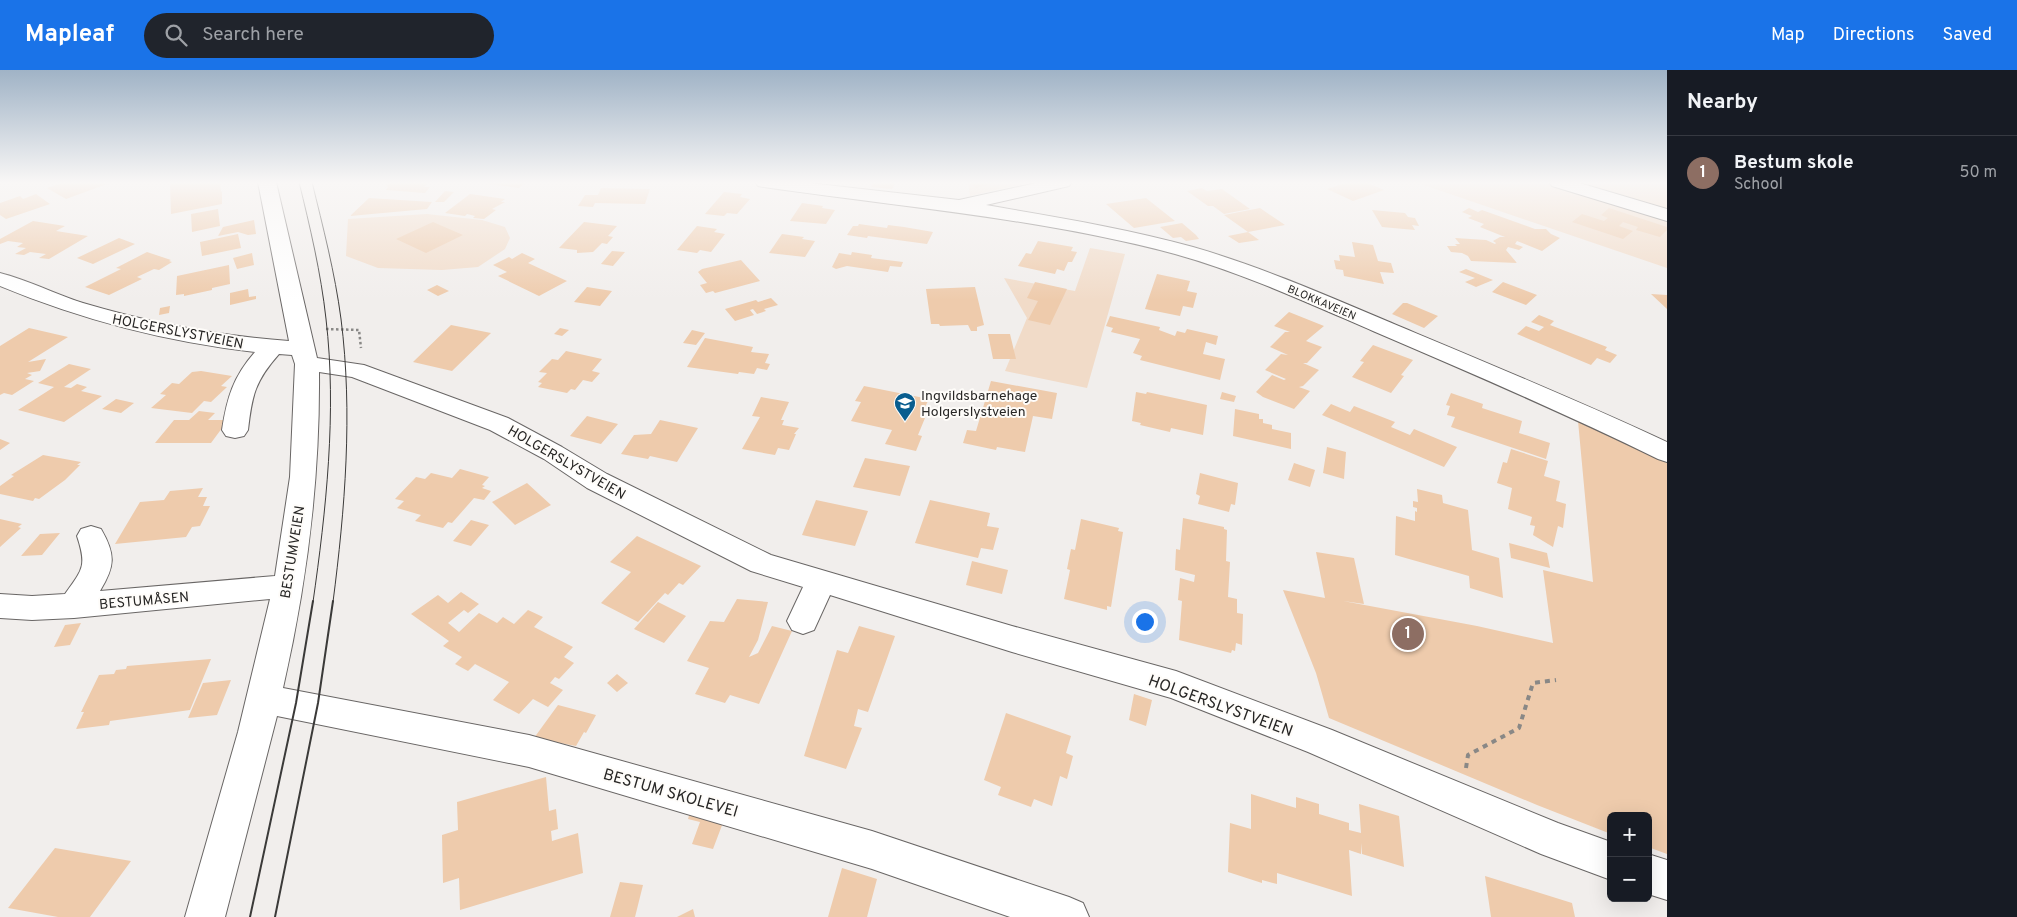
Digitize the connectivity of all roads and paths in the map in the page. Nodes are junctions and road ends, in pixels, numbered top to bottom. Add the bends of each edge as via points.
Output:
1 (277, 222) edge
2 (1047, 222) edge
3 (0, 279) edge
4 (310, 347) junction
5 (272, 348) junction
6 (361, 372) junction
7 (235, 430) dead end
8 (1667, 453) edge
9 (91, 536) dead end
10 (821, 581) junction
11 (288, 586) junction
12 (0, 606) edge
13 (74, 606) junction
14 (803, 621) dead end
15 (1556, 680) dead end
16 (264, 699) junction
17 (1464, 774) dead end
18 (1607, 860) edge
19 (1652, 875) edge
20 (1667, 880) edge
21 (206, 917) edge
22 (1069, 917) edge

1 - 4 street, BESTUMVEIEN
2 - 8 street, BLOKKAVEIEN via 1118,234 1238,268 1577,410
3 - 5 street, HOLGERSLYSTVEIEN via 123,322
4 - 5 street, HOLGERSLYSTVEIEN
4 - 6 street, HOLGERSLYSTVEIEN via 345,368
4 - 6 path via 359,330
4 - 11 street, BESTUMVEIEN via 305,458
5 - 7 street via 247,377 240,395
6 - 10 street, HOLGERSLYSTVEIEN via 498,424 554,453 596,481 761,563
9 - 13 street via 98,555 97,565
10 - 14 street
10 - 18 street, HOLGERSLYSTVEIEN via 1176,685
11 - 13 street, BESTUMÅSEN
11 - 16 street, BESTUMVEIEN
12 - 13 street, BESTUMÅSEN
15 - 17 path via 1533,683 1519,728 1468,756
16 - 21 street, BESTUMVEIEN
16 - 22 street, BESTUM SKOLEVEI via 529,752 872,850
19 - 20 street

